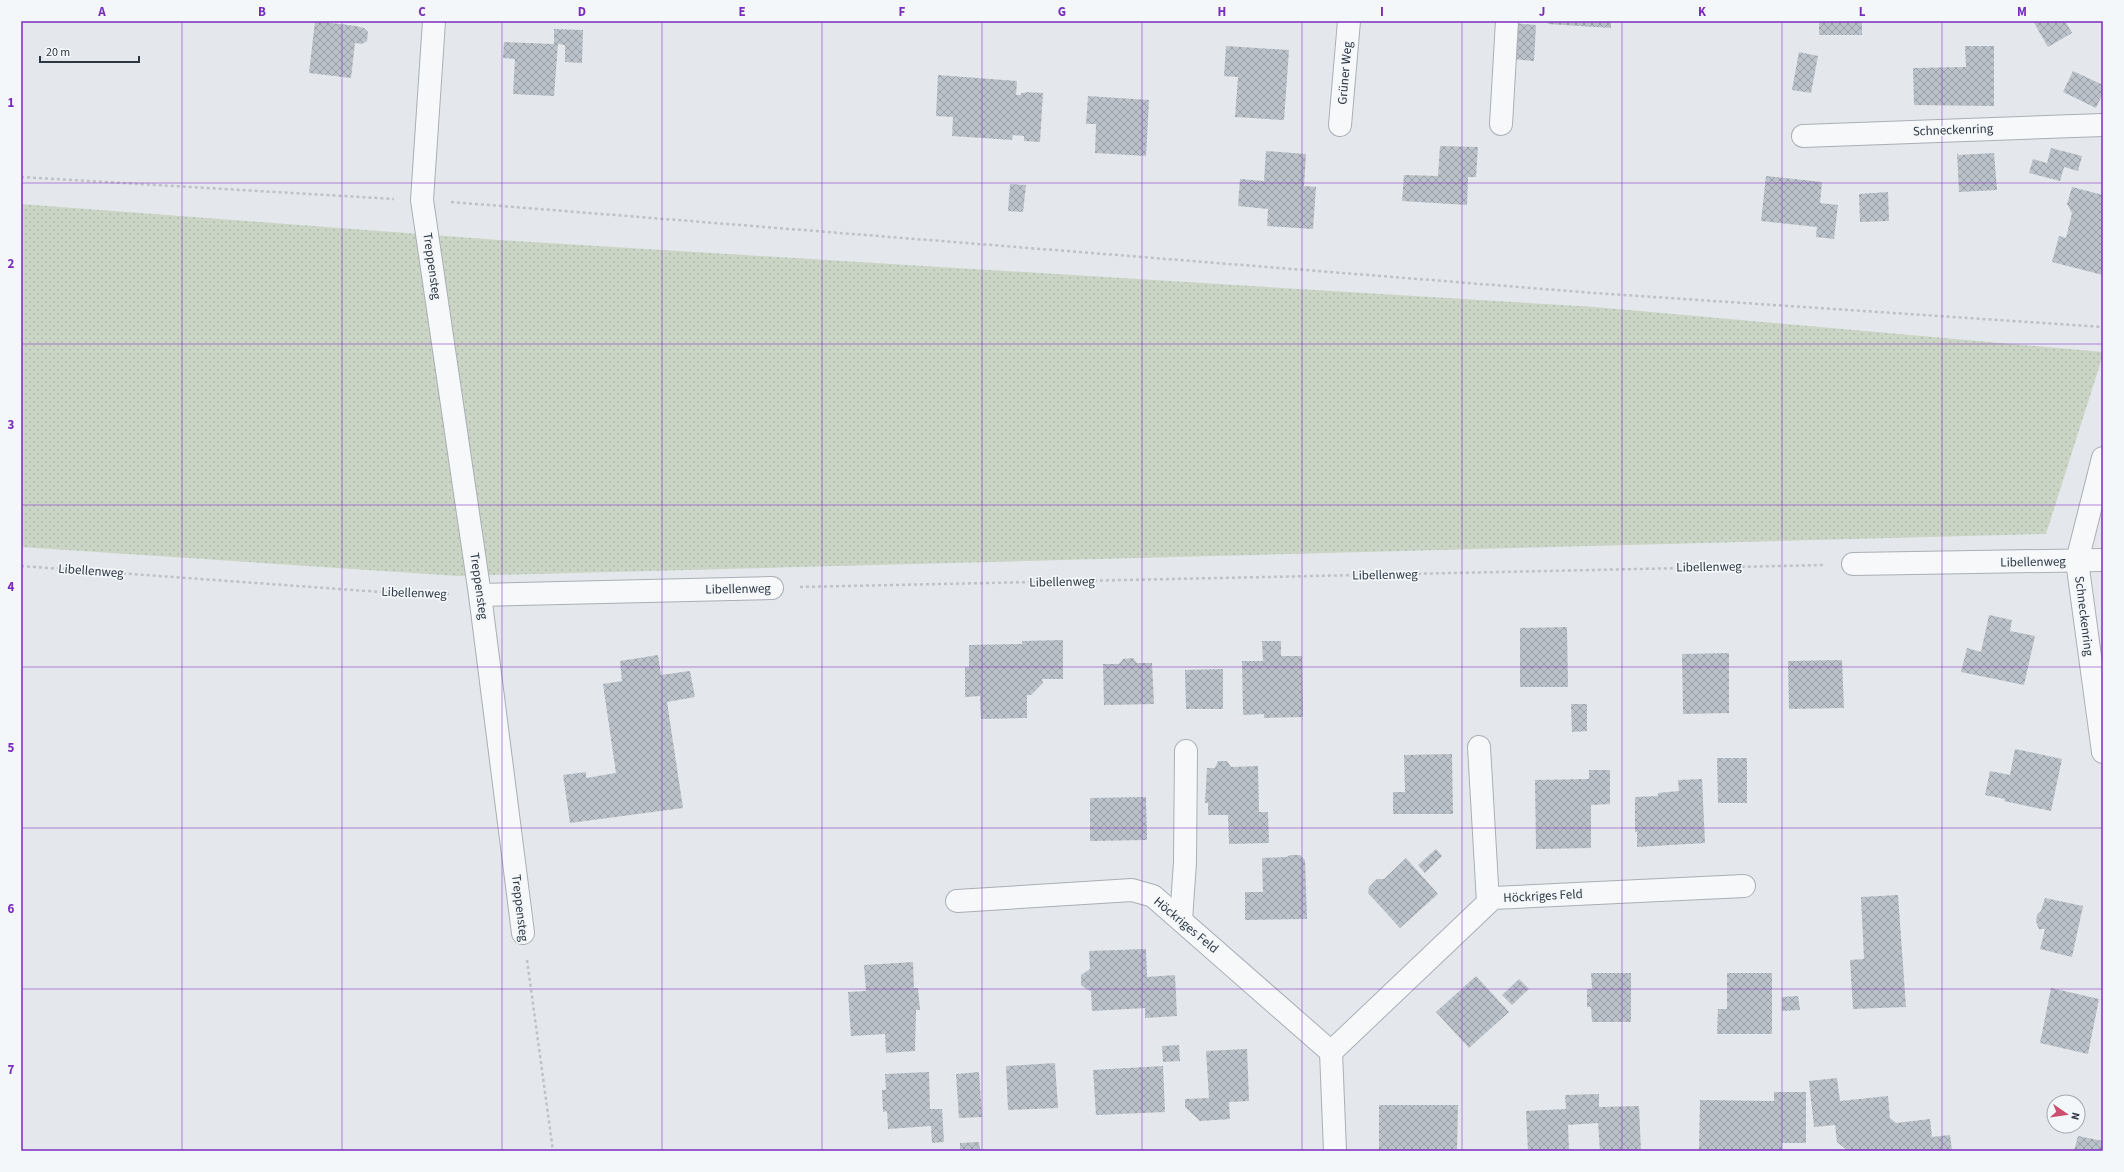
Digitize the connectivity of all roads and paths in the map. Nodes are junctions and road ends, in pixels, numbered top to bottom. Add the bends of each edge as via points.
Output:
1 (434, 21) edge
2 (1349, 21) edge
3 (1507, 21) edge
4 (1501, 124) dead end
5 (1340, 125) dead end
6 (2103, 125) edge
7 (1803, 136) dead end
8 (21, 177) edge
9 (422, 200) junction
10 (2103, 328) edge
11 (2103, 458) edge
12 (2103, 560) edge
13 (2077, 561) junction
14 (1853, 564) joint
15 (21, 566) edge
16 (772, 588) joint
17 (480, 594) junction
18 (1479, 747) dead end
19 (1186, 751) dead end
20 (2103, 752) edge
21 (1744, 886) dead end
22 (957, 901) dead end
23 (1488, 902) junction
24 (1181, 920) junction
25 (523, 933) joint
26 (1331, 1052) junction
27 (553, 1151) edge
28 (1335, 1151) edge

1 - 9 street, Treppensteg
2 - 5 street, Grüner Weg
3 - 4 street
6 - 7 street, Schneckenring
8 - 9 path
9 - 10 path via 1578,292
9 - 17 street, Treppensteg
11 - 13 street, Schneckenring
12 - 13 street, Libellenweg
13 - 14 street, Libellenweg
13 - 20 street, Schneckenring
14 - 16 path, Libellenweg
15 - 17 path, Libellenweg via 408,594
16 - 17 street, Libellenweg
17 - 25 street, Treppensteg
18 - 23 street
19 - 24 street via 1185,862
21 - 23 street, Höckriges Feld via 1493,898
22 - 24 street, Höckriges Feld via 1132,890 1154,896
23 - 26 street, Höckriges Feld
24 - 26 street, Höckriges Feld
25 - 27 path, Treppensteg
26 - 28 street

